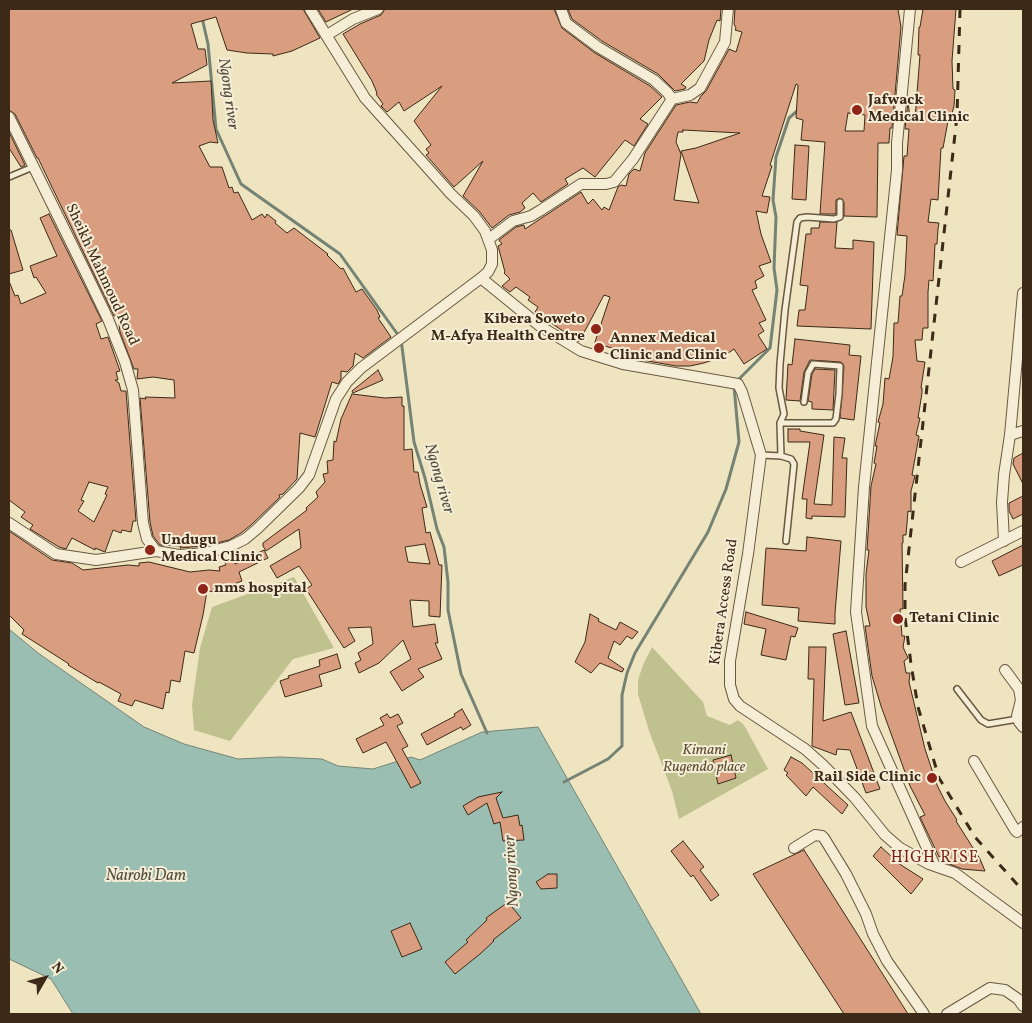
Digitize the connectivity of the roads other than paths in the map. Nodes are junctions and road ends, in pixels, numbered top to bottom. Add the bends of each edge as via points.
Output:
1 (310, 9) edge
2 (378, 9) edge
3 (561, 9) edge
4 (728, 9) edge
5 (910, 9) edge
6 (326, 35) junction
7 (672, 99) junction
8 (9, 117) edge
9 (33, 167) junction
10 (9, 176) edge
11 (840, 202) dead end
12 (489, 238) junction
13 (481, 278) junction
14 (1023, 293) edge
15 (804, 402) dead end
16 (780, 423) junction
17 (1023, 431) edge
18 (1010, 435) junction
19 (761, 455) junction
20 (781, 456) junction
21 (9, 523) edge
22 (1023, 531) edge
23 (1004, 540) junction
24 (786, 541) dead end
25 (156, 551) junction
26 (961, 562) dead end
27 (1005, 670) dead end
28 (957, 689) dead end
29 (1021, 723) edge
30 (974, 761) dead end
31 (1023, 827) edge
32 (794, 848) dead end
33 (935, 866) junction
34 (1023, 923) edge
35 (1023, 1006) edge
36 (924, 1014) edge
37 (947, 1014) edge

1 - 6 street
2 - 6 street
3 - 7 street via 566,23 654,80
4 - 7 street via 725,42 700,88 690,95
5 - 33 street via 864,487 856,612 872,726
6 - 12 street via 364,98 474,216
7 - 12 street via 634,159 614,182 581,184 531,216 513,221
8 - 9 street, Sheikh Mahmoud Road
9 - 10 lane
9 - 25 street, Sheikh Mahmoud Road via 108,319 125,362 133,390 143,523 147,539
11 - 16 lane via 840,217 806,217 797,222 780,364 779,388 784,414
12 - 13 street via 492,265
13 - 19 street, Kibera Access Road via 540,326 581,351 623,364 735,383 742,392
13 - 25 street via 347,382 336,399 309,476 257,529 231,546 205,553 179,555
14 - 18 street
15 - 16 lane via 808,373 813,364 840,366 833,423
16 - 20 lane
17 - 18 street
18 - 23 street via 1003,484
19 - 20 lane
19 - 33 street, Kibera Access Road via 730,661 732,694 740,706 805,749 823,765 900,848
20 - 24 lane via 791,459 794,464
21 - 25 street via 56,554 96,560
22 - 23 street
23 - 26 street
27 - 29 street via 1019,689
28 - 29 lane via 981,720 988,724
30 - 31 street via 1015,830 1017,832
32 - 36 street via 815,836 824,838 846,874 888,961
33 - 34 street, Kibera Access Road via 955,873
35 - 37 street via 1005,990 990,988

